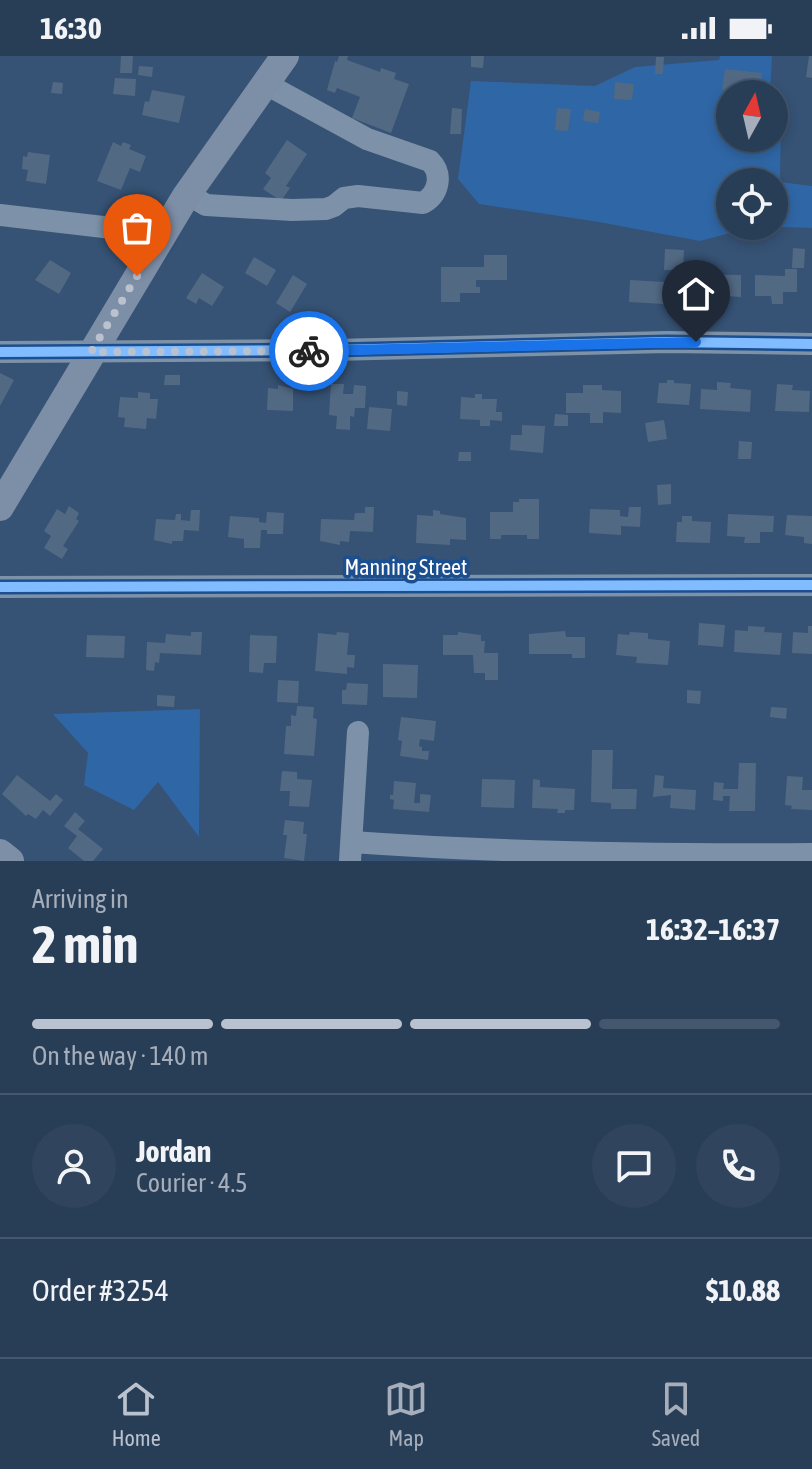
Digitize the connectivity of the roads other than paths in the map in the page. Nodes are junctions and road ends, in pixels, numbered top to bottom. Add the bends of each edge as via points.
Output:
1 (285, 56) edge
2 (266, 84) junction
3 (188, 194) junction
4 (0, 215) edge
5 (163, 234) junction
6 (812, 344) edge
7 (0, 352) edge
8 (91, 352) junction
9 (0, 507) edge
10 (812, 585) edge
11 (0, 587) edge
12 (358, 732) dead end
13 (351, 852) edge
14 (0, 853) edge
15 (812, 854) edge
16 (10, 861) edge

1 - 2 main road
2 - 3 main road
2 - 3 street via 367,139 430,161 438,176 432,198 423,203 358,196 326,209 292,210 206,205
3 - 5 main road
4 - 5 street
5 - 8 main road
6 - 8 street
7 - 8 street
8 - 9 main road
10 - 11 street, Manning Street
12 - 13 street
13 - 15 street
14 - 16 main road

